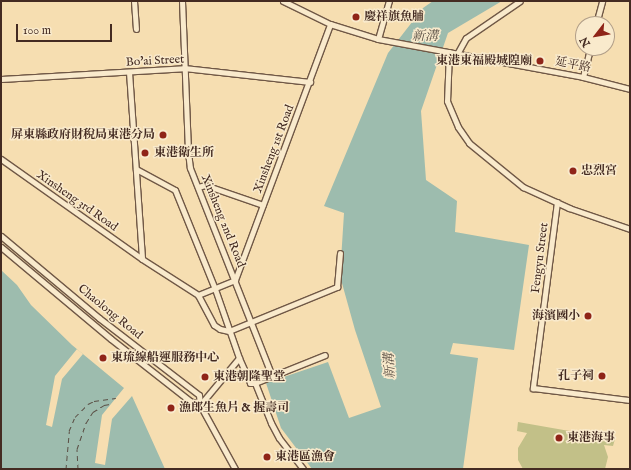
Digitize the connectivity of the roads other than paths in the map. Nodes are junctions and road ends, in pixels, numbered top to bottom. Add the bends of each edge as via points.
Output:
1 (134, 1) edge
2 (182, 1) edge
3 (283, 1) edge
4 (389, 1) edge
5 (520, 1) edge
6 (602, 1) edge
7 (598, 16) edge
8 (330, 24) junction
9 (136, 29) dead end
10 (378, 40) junction
11 (450, 52) junction
12 (457, 54) junction
13 (588, 56) edge
14 (184, 68) junction
15 (129, 72) junction
16 (583, 77) junction
17 (1, 79) edge
18 (310, 82) junction
19 (630, 89) edge
20 (1, 160) edge
21 (136, 169) junction
22 (198, 187) junction
23 (557, 202) junction
24 (263, 205) junction
25 (630, 229) edge
26 (1, 236) edge
27 (1, 247) edge
28 (340, 253) dead end
29 (142, 259) junction
30 (235, 280) junction
31 (214, 289) junction
32 (198, 296) junction
33 (250, 322) junction
34 (229, 331) junction
35 (325, 355) dead end
36 (239, 358) junction
37 (272, 376) junction
38 (255, 383) junction
39 (630, 400) edge
40 (200, 405) junction
41 (235, 469) edge
42 (303, 469) edge

1 - 9 street
2 - 14 street, Xinsheng 2nd Road
3 - 8 street, 延平路
4 - 10 street
5 - 12 street via 466,38
6 - 7 street
8 - 10 street, 延平路
8 - 18 street, Xinsheng 1st Road
10 - 11 street, 延平路
11 - 12 street, 延平路
11 - 23 street via 447,101 458,127 469,143 523,187
12 - 16 street, 延平路
13 - 16 street
14 - 15 street, Bo'ai Street
14 - 18 street, Bo'ai Street
14 - 22 street, Xinsheng 2nd Road via 188,152 190,168
15 - 17 street, Bo'ai Street
15 - 21 street
16 - 19 street, 延平路
18 - 24 street, Xinsheng 1st Road
20 - 29 street, Xinsheng 3rd Road
21 - 29 street
21 - 31 street via 175,190
22 - 24 street via 204,185
22 - 30 street, Xinsheng 2nd Road
23 - 25 street
23 - 39 street, Fengyu Street via 533,388
24 - 30 street, Xinsheng 1st Road
26 - 40 street, Chaolong Road via 99,318 199,395
27 - 40 street, Chaolong Road via 111,339 190,401
28 - 33 street via 337,287
29 - 32 street, Xinsheng 3rd Road
30 - 31 street
30 - 33 street, Xinsheng 2nd Road
31 - 32 street
31 - 34 street
32 - 34 street, Xinsheng 3rd Road via 214,326
33 - 34 street
33 - 37 street, Xinsheng 2nd Road
34 - 36 street
35 - 37 street
36 - 38 street via 250,383
36 - 40 street
37 - 38 street
38 - 42 street via 276,433
40 - 41 street, Chaolong Road

